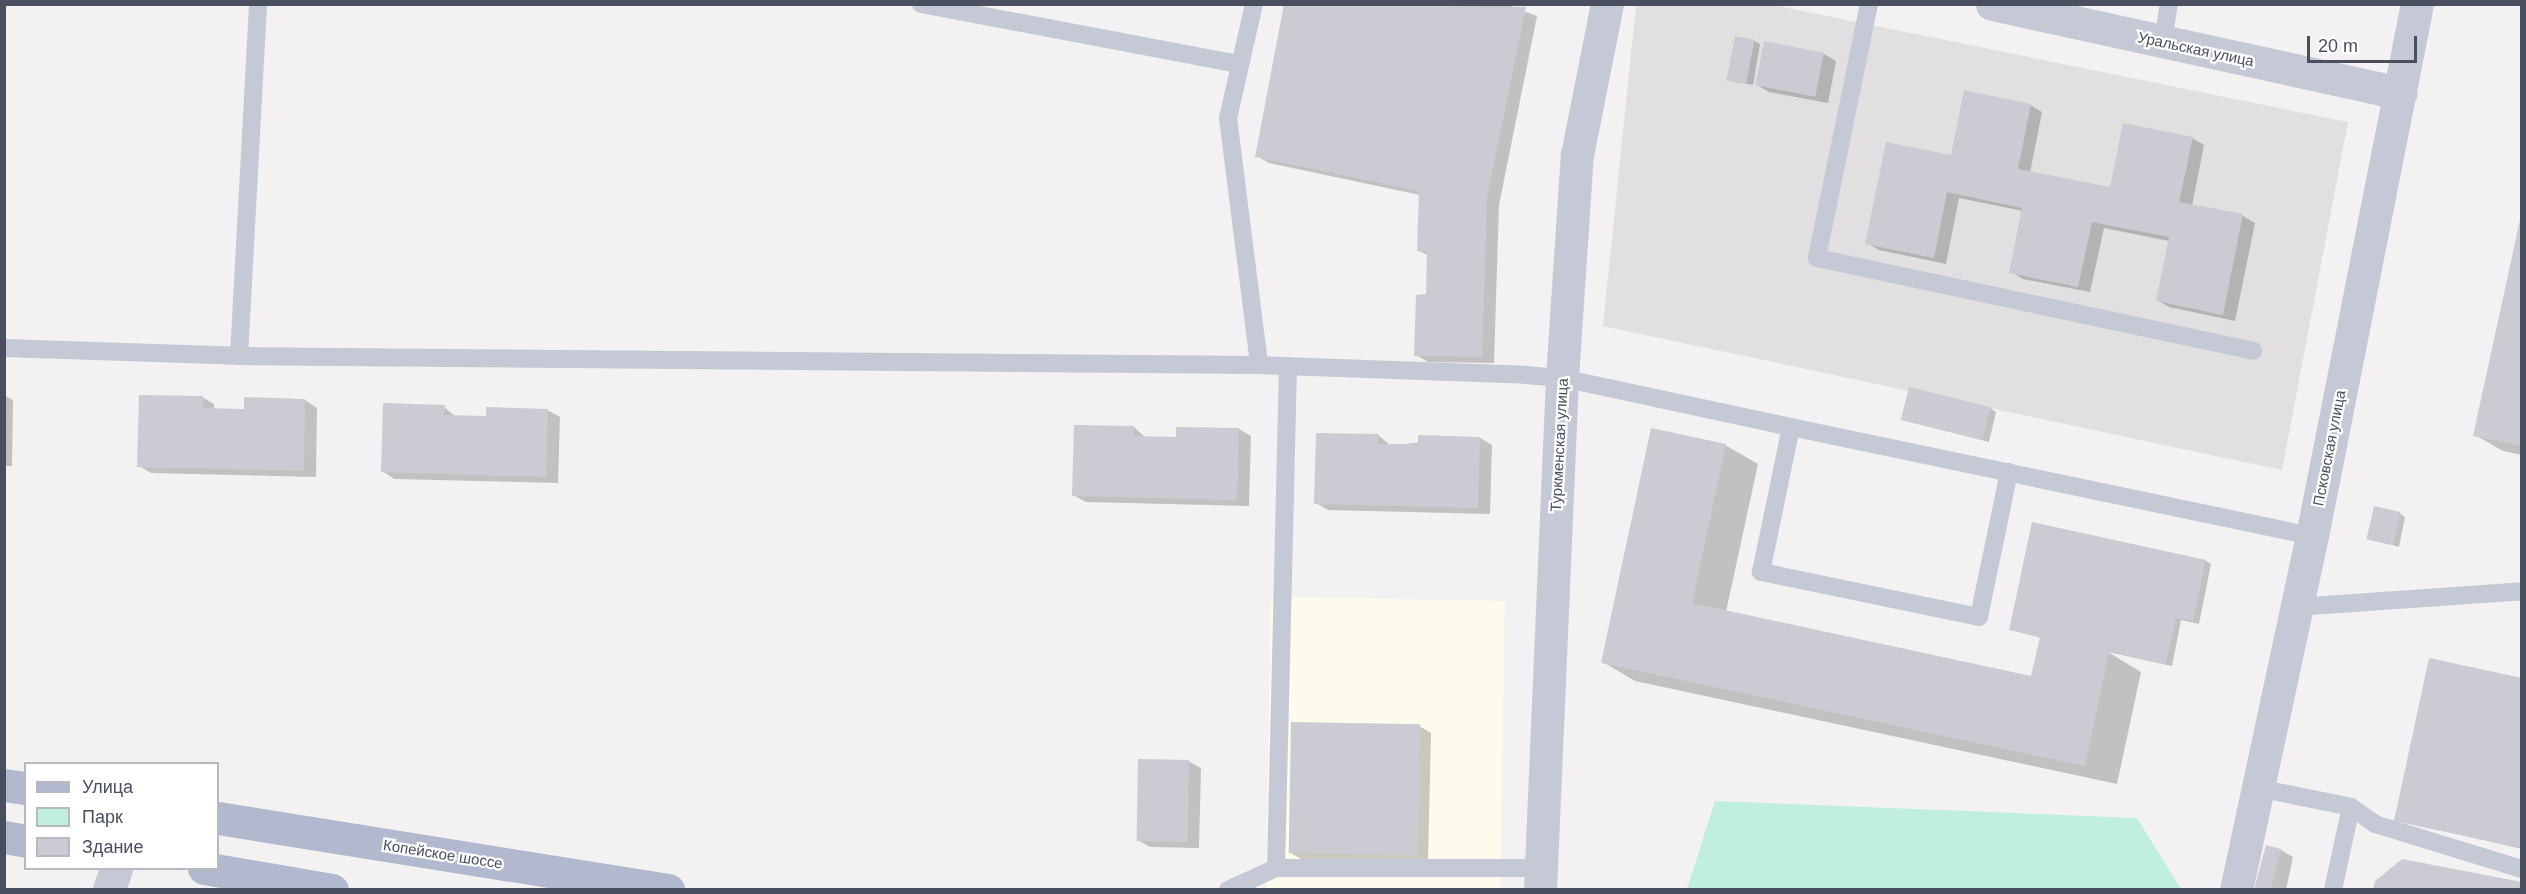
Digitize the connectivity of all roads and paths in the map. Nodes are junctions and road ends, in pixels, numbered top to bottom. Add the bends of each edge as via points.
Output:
1 (258, 4) edge
2 (921, 4) edge
3 (1254, 4) edge
4 (1607, 4) edge
5 (1869, 4) edge
6 (1992, 4) edge
7 (2169, 4) edge
8 (2417, 4) edge
9 (2163, 41) junction
10 (1240, 64) junction
11 (2400, 93) junction
12 (4, 348) edge
13 (2253, 351) dead end
14 (239, 356) junction
15 (1259, 365) junction
16 (1288, 367) junction
17 (1562, 378) junction
18 (1791, 426) junction
19 (2008, 472) junction
20 (2312, 536) junction
21 (2522, 591) edge
22 (2296, 608) junction
23 (4, 784) edge
24 (24, 788) edge
25 (2258, 788) junction
26 (2351, 807) junction
27 (219, 818) edge
28 (4, 837) edge
29 (24, 841) edge
30 (1276, 868) junction
31 (2522, 869) edge
32 (115, 870) edge
33 (216, 870) edge
34 (1540, 879) edge
35 (109, 890) edge
36 (332, 890) edge
37 (668, 890) edge
38 (1228, 890) edge
39 (2236, 890) edge
40 (2333, 890) edge

1 - 14 lane
2 - 10 lane
3 - 10 lane
4 - 17 street, Туркменская улица via 1577,154
5 - 13 lane via 1817,258
6 - 9 street, Уральская улица
7 - 9 lane
8 - 11 street, Псковская улица
9 - 11 street, Уральская улица
10 - 15 lane via 1228,118
11 - 20 street, Псковская улица
12 - 14 lane
14 - 15 lane
15 - 16 lane
16 - 17 lane
16 - 30 lane
17 - 18 lane
17 - 34 street, Туркменская улица
18 - 19 lane
18 - 19 lane via 1761,572 1980,617
19 - 20 lane
20 - 22 street, Псковская улица
21 - 22 lane
22 - 25 street, Псковская улица
23 - 24 main road
25 - 26 lane
25 - 39 street, Псковская улица
26 - 31 lane via 2375,824
26 - 40 lane
27 - 37 main road, Копейское шоссе
28 - 29 main road
30 - 34 lane
30 - 38 lane
32 - 35 street
33 - 36 main road

